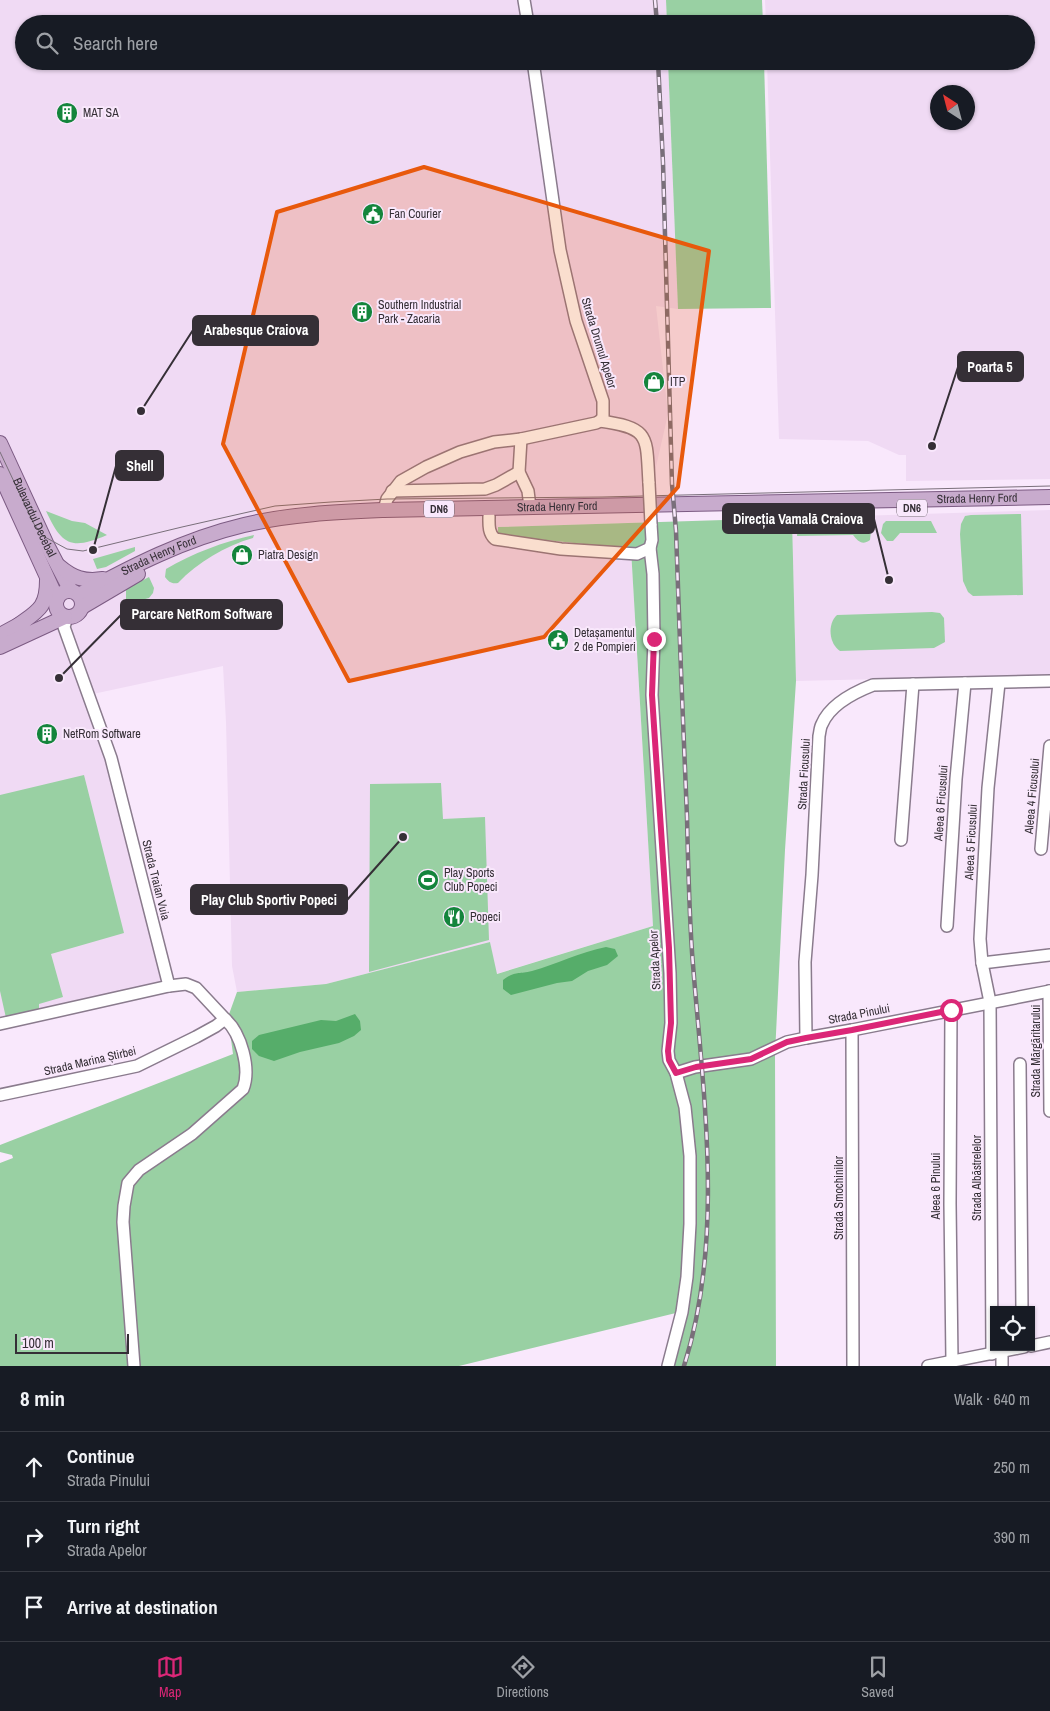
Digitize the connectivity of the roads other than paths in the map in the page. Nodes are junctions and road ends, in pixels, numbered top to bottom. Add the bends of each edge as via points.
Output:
1 (524, 0) edge
2 (526, 15) edge
3 (535, 70) edge
4 (600, 421) junction
5 (521, 439) junction
6 (0, 443) edge
7 (519, 472) junction
8 (0, 474) edge
9 (392, 491) junction
10 (1050, 497) edge
11 (1050, 504) edge
12 (530, 507) junction
13 (384, 510) junction
14 (489, 516) junction
15 (650, 548) junction
16 (55, 562) junction
17 (114, 576) junction
18 (46, 577) junction
19 (77, 598) junction
20 (61, 610) junction
21 (16, 626) junction
22 (0, 635) edge
23 (0, 647) edge
24 (1050, 681) edge
25 (965, 683) junction
26 (999, 683) junction
27 (913, 684) junction
28 (1050, 746) edge
29 (901, 840) dead end
30 (1041, 849) dead end
31 (947, 926) dead end
32 (1050, 955) edge
33 (982, 963) junction
34 (169, 986) junction
35 (1050, 991) edge
36 (990, 1002) junction
37 (951, 1010) junction
38 (225, 1019) junction
39 (0, 1024) edge
40 (852, 1030) junction
41 (806, 1038) junction
42 (1020, 1064) dead end
43 (676, 1073) junction
44 (0, 1095) edge
45 (1050, 1111) edge
46 (1022, 1306) edge
47 (1050, 1342) edge
48 (1035, 1345) edge
49 (1006, 1351) edge
50 (997, 1353) junction
51 (952, 1361) junction
52 (936, 1365) edge
53 (134, 1366) edge
54 (668, 1366) edge
55 (853, 1366) edge
56 (1002, 1366) edge

1 - 2 street
3 - 4 street, Strada Drumul Apelor via 560,250 576,321 603,401
4 - 5 street
4 - 15 street, Strada Apelor, bridge via 630,427 642,434 647,450
5 - 7 street
5 - 9 street via 494,442 460,452 412,474
6 - 16 main road, Bulevardul Decebal
7 - 9 street via 485,489
7 - 12 street via 528,491
8 - 18 main road, Bulevardul Decebal
9 - 13 street
10 - 12 main road, Strada Henry Ford / DN6
11 - 14 main road, Strada Henry Ford / DN6
12 - 13 main road, Strada Henry Ford / DN6
13 - 17 main road, Strada Henry Ford / DN6 via 295,516 246,524 178,546
14 - 15 street via 490,530 495,539 560,549 637,554
14 - 19 main road, Strada Henry Ford / DN6 via 321,522 242,533 162,561
15 - 43 street, Strada Apelor via 653,574 653,718 670,973 668,1051
16 - 17 main road via 85,580
16 - 19 main road, Bulevardul Decebal
17 - 19 main road, Strada Henry Ford / DN6
18 - 20 main road, Bulevardul Decebal
18 - 21 main road via 45,601
19 - 20 main road, DN6 via 63,593
19 - 20 main road, DN6 via 76,616
20 - 21 main road, DN6
20 - 23 main road, DN6
20 - 34 street, Strada Traian Vuia via 64,627 109,749
21 - 22 main road, DN6
24 - 26 street, Strada Ficusului
25 - 26 street, Strada Ficusului
25 - 27 street, Strada Ficusului
25 - 31 street, Aleea 6 Ficusului
26 - 33 street, Aleea 5 Ficusului via 988,788
27 - 29 street
27 - 41 street, Strada Ficusului via 873,685 856,692 842,701 822,724 805,962
28 - 30 street, Aleea 4 Ficusului
32 - 33 street
33 - 36 street, Aleea 5 Ficusului
34 - 38 street via 186,984 196,988
34 - 39 street
35 - 36 street, Strada Pinului
35 - 45 street, Strada Mărgăritarului
36 - 37 street, Strada Pinului
36 - 50 street, Strada Albăstrelelor
37 - 40 street, Strada Pinului
37 - 51 street, Aleea 6 Pinului
38 - 44 street, Strada Marina Știrbei via 137,1066
38 - 53 street via 235,1031 244,1056 247,1072 243,1089 192,1134 139,1170 128,1183 123,1222
40 - 41 street, Strada Pinului
40 - 55 street, Strada Smochinilor
41 - 43 street, Strada Pinului via 787,1042 751,1059
42 - 46 street
43 - 54 street, Strada Apelor via 685,1107 690,1156 690,1224 682,1312
47 - 48 street
49 - 50 street
50 - 51 street
50 - 56 street, Strada Albăstrelelor
51 - 52 street

